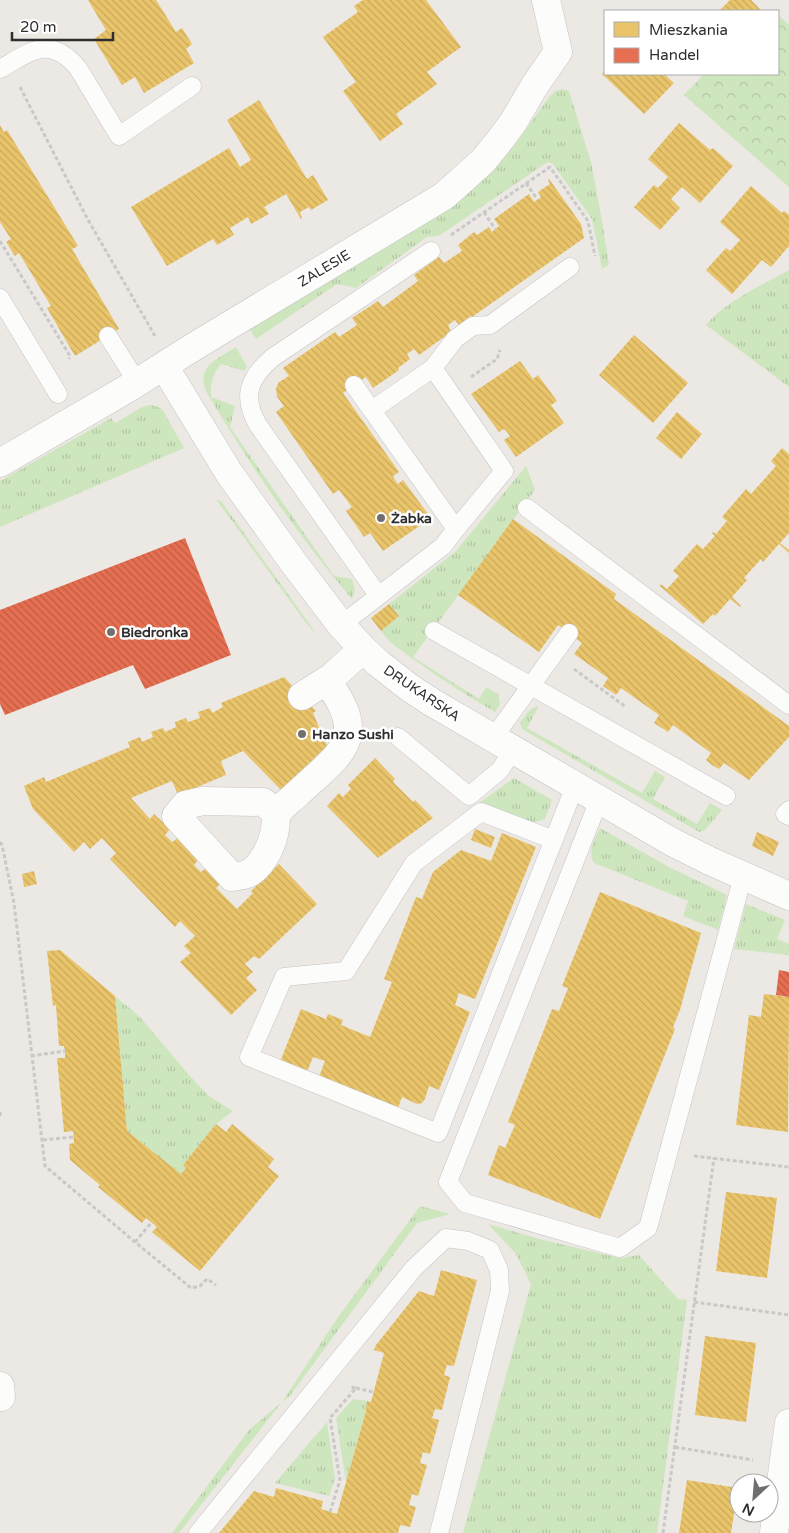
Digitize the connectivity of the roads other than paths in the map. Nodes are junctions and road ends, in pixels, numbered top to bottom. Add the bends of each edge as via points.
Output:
1 (546, 0) edge
2 (4, 67) edge
3 (192, 86) dead end
4 (431, 251) dead end
5 (570, 267) dead end
6 (0, 298) edge
7 (108, 336) dead end
8 (164, 366) junction
9 (433, 368) junction
10 (137, 382) junction
11 (354, 385) dead end
12 (58, 394) dead end
13 (372, 410) junction
14 (0, 463) edge
15 (527, 508) dead end
16 (456, 529) junction
17 (378, 595) junction
18 (341, 624) junction
19 (434, 631) dead end
20 (569, 633) dead end
21 (363, 649) junction
22 (327, 681) junction
23 (531, 686) junction
24 (302, 696) dead end
25 (789, 705) edge
26 (398, 737) dead end
27 (503, 744) junction
28 (575, 786) junction
29 (726, 796) dead end
30 (599, 800) junction
31 (789, 810) edge
32 (278, 813) dead end
33 (789, 816) edge
34 (554, 840) junction
35 (743, 876) junction
36 (789, 896) edge
37 (789, 1423) edge
38 (198, 1533) edge
39 (439, 1533) edge
40 (774, 1533) edge

1 - 8 street, ZALESIE via 558,52 505,134 483,161 444,196
2 - 3 lane via 33,51 42,49 61,53 78,68 118,136
4 - 17 lane via 318,335 272,358 258,371 248,397 258,425
5 - 9 lane via 490,325 473,326 455,339
6 - 12 lane
7 - 10 lane
8 - 10 street, ZALESIE
8 - 18 street, DRUKARSKA via 229,473
9 - 13 lane
9 - 16 lane via 504,471
10 - 14 street, ZALESIE
11 - 13 lane
13 - 16 lane
15 - 25 lane via 608,578
16 - 17 lane via 443,546
17 - 18 lane
18 - 21 street, DRUKARSKA
19 - 23 lane
20 - 23 lane
21 - 22 street
21 - 27 street, DRUKARSKA via 410,688
22 - 24 street
22 - 32 street via 346,714 348,730 345,744 337,757
23 - 27 lane
23 - 29 lane
26 - 27 lane via 469,796 500,770
27 - 28 street, DRUKARSKA
28 - 30 street, DRUKARSKA
28 - 34 lane
30 - 35 street, DRUKARSKA via 672,842
30 - 35 lane via 448,1182 465,1203 620,1248 648,1228
31 - 33 lane via 785,814
34 - 34 lane via 438,1134 249,1057 284,977 346,971 414,862 481,812
35 - 36 street, DRUKARSKA
37 - 40 street
38 - 39 lane via 414,1268 446,1238 468,1241 490,1250 500,1270 500,1291

